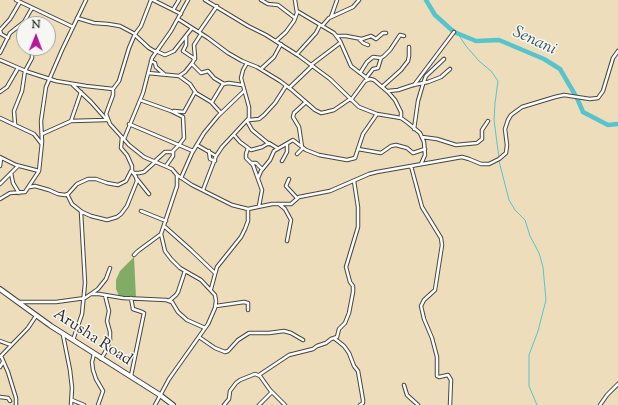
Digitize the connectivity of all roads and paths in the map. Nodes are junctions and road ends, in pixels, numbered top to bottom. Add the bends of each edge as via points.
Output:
1 (16, 0) edge
2 (86, 0) edge
3 (152, 0) edge
4 (179, 0) edge
5 (188, 0) edge
6 (205, 0) edge
7 (261, 0) edge
8 (297, 0) edge
9 (337, 0) edge
10 (359, 0) edge
11 (20, 2) junction
12 (216, 6) junction
13 (32, 8) junction
14 (173, 10) junction
15 (297, 11) junction
16 (180, 14) junction
17 (77, 18) junction
18 (295, 18) junction
19 (331, 18) junction
20 (178, 19) junction
21 (321, 25) junction
22 (73, 28) junction
23 (192, 28) junction
24 (454, 32) dead end
25 (200, 33) junction
26 (386, 33) dead end
27 (135, 34) junction
28 (186, 36) junction
29 (337, 36) junction
30 (404, 36) dead end
31 (8, 38) junction
32 (359, 39) junction
33 (276, 41) junction
34 (340, 43) junction
35 (281, 44) junction
36 (368, 45) dead end
37 (409, 47) dead end
38 (156, 51) junction
39 (618, 52) edge
40 (0, 53) edge
41 (297, 54) junction
42 (32, 56) edge
43 (381, 58) junction
44 (194, 59) junction
45 (444, 59) dead end
46 (0, 60) edge
47 (151, 61) junction
48 (247, 63) junction
49 (192, 64) junction
50 (311, 65) junction
51 (18, 68) junction
52 (261, 69) junction
53 (450, 69) dead end
54 (26, 71) junction
55 (148, 73) junction
56 (360, 73) junction
57 (164, 74) junction
58 (179, 76) junction
59 (49, 79) junction
60 (367, 79) junction
61 (72, 84) junction
62 (224, 84) junction
63 (423, 84) junction
64 (242, 85) junction
65 (413, 85) junction
66 (288, 87) junction
67 (382, 87) junction
68 (113, 89) junction
69 (244, 91) junction
70 (387, 91) junction
71 (0, 92) edge
72 (81, 92) junction
73 (195, 92) junction
74 (140, 100) junction
75 (351, 100) junction
76 (212, 102) junction
77 (306, 102) junction
78 (170, 111) junction
79 (221, 113) junction
80 (377, 114) junction
81 (0, 118) edge
82 (401, 118) junction
83 (71, 121) junction
84 (108, 121) junction
85 (248, 121) junction
86 (488, 121) dead end
87 (15, 124) junction
88 (130, 124) junction
89 (414, 128) junction
90 (42, 134) junction
91 (234, 135) junction
92 (123, 138) junction
93 (422, 138) junction
94 (42, 144) junction
95 (269, 144) junction
96 (287, 144) junction
97 (179, 145) junction
98 (197, 145) junction
99 (248, 148) junction
100 (278, 148) junction
101 (303, 148) junction
102 (425, 149) junction
103 (358, 150) junction
104 (193, 151) junction
105 (209, 151) junction
106 (173, 152) junction
107 (297, 154) dead end
108 (216, 156) junction
109 (0, 158) edge
110 (215, 161) junction
111 (282, 161) dead end
112 (154, 162) junction
113 (251, 163) junction
114 (421, 164) junction
115 (0, 166) edge
116 (18, 166) junction
117 (166, 166) junction
118 (411, 166) junction
119 (262, 169) junction
120 (39, 171) junction
121 (132, 172) junction
122 (11, 173) junction
123 (177, 175) junction
124 (181, 178) junction
125 (258, 178) junction
126 (137, 179) junction
127 (289, 179) dead end
128 (354, 181) junction
129 (0, 184) edge
130 (29, 187) junction
131 (203, 190) junction
132 (19, 193) junction
133 (67, 194) junction
134 (148, 194) dead end
135 (297, 198) junction
136 (0, 199) edge
137 (278, 204) junction
138 (259, 206) junction
139 (248, 209) junction
140 (141, 211) dead end
141 (81, 212) junction
142 (166, 221) junction
143 (164, 226) junction
144 (161, 234) junction
145 (287, 241) dead end
146 (134, 255) dead end
147 (110, 268) dead end
148 (186, 271) junction
149 (215, 273) junction
150 (1, 290) edge
151 (211, 290) junction
152 (91, 294) junction
153 (105, 295) junction
154 (83, 298) junction
155 (131, 298) junction
156 (169, 301) junction
157 (16, 302) junction
158 (216, 306) junction
159 (248, 310) dead end
160 (36, 316) junction
161 (205, 328) junction
162 (63, 334) junction
163 (199, 338) junction
164 (334, 338) junction
165 (0, 340) edge
166 (304, 340) dead end
167 (73, 341) junction
168 (12, 345) junction
169 (94, 354) junction
170 (1, 356) edge
171 (102, 359) junction
172 (3, 362) junction
173 (0, 367) edge
174 (259, 375) junction
175 (131, 378) junction
176 (618, 384) edge
177 (404, 385) dead end
178 (272, 392) junction
179 (160, 395) junction
180 (0, 397) edge
181 (72, 400) junction
182 (10, 401) dead end
183 (16, 405) edge
184 (71, 405) edge
185 (84, 405) edge
186 (98, 405) edge
187 (156, 405) edge
188 (173, 405) edge
189 (224, 405) edge
190 (259, 405) edge
191 (285, 405) edge
192 (360, 405) edge
193 (418, 405) edge
194 (450, 405) edge
195 (600, 405) edge

1 - 11 street
2 - 17 street
3 - 14 street
3 - 27 street
4 - 14 street
5 - 16 street
6 - 12 street
7 - 18 street via 278,5
8 - 15 street
9 - 19 street
10 - 19 street via 353,7
11 - 13 street
11 - 31 street via 0,30 1,34
12 - 25 street
12 - 33 street
13 - 22 street
13 - 31 street via 24,22 10,33
14 - 16 street
15 - 18 street
15 - 21 street
16 - 20 street
17 - 22 street
17 - 27 street via 120,26
18 - 33 street
19 - 21 street
20 - 23 street
20 - 38 street
21 - 29 street
21 - 41 street
22 - 59 street
23 - 25 street
23 - 28 street
24 - 65 street
25 - 44 street via 194,45
25 - 48 street
26 - 32 street via 376,38 372,36
27 - 38 street via 149,48
27 - 68 street via 119,81
28 - 38 street via 171,53 163,55
28 - 44 street via 183,50
29 - 32 street
29 - 34 street
30 - 43 street via 400,35 388,54
31 - 40 street
32 - 36 street
33 - 35 street
34 - 50 street
34 - 56 street via 350,64
35 - 41 street
35 - 52 street via 274,57
37 - 67 street via 408,61
38 - 47 street
39 - 114 street via 613,58 607,83 598,98 584,99 564,95 522,108 511,115 505,129 507,151 499,159 484,165 467,158
41 - 50 street
42 - 54 street
43 - 56 street via 373,56
43 - 60 street via 378,68 373,69
44 - 49 street
45 - 63 street via 426,76
46 - 51 street
47 - 55 street
47 - 57 street
48 - 52 street
48 - 64 street via 241,75
49 - 58 street
49 - 62 street via 201,73 208,71
50 - 66 street
50 - 75 street
51 - 54 street
51 - 71 street via 7,87
52 - 66 street
53 - 63 street via 441,77
54 - 59 street
54 - 87 street via 14,111
55 - 57 street
55 - 74 street
56 - 60 street
57 - 58 street
58 - 73 street via 190,84
59 - 61 street
59 - 90 street via 44,95
60 - 67 street via 374,80
60 - 75 street
61 - 68 street
61 - 72 street
62 - 64 street
62 - 76 street
63 - 65 street
63 - 89 street
64 - 69 street
65 - 70 street
66 - 77 street
66 - 85 street via 264,114
67 - 70 street
68 - 84 street via 106,114
69 - 79 street
69 - 85 street via 250,113
70 - 82 street via 395,100
72 - 83 street
72 - 84 street
73 - 76 street
73 - 78 street via 183,112
74 - 78 street
74 - 88 street
75 - 77 street via 334,110 321,113
75 - 80 street via 359,107
76 - 79 street
77 - 101 street via 293,117 299,127
78 - 97 street via 183,117 184,138
79 - 98 street
80 - 82 street
80 - 103 street via 363,134
81 - 87 street
82 - 89 street
83 - 84 street
83 - 90 street
84 - 92 street
85 - 91 street
85 - 95 street via 252,130
86 - 93 street via 482,130 481,141 475,144 456,145 437,139
87 - 94 street via 34,134
88 - 92 street
88 - 97 street
89 - 93 street
90 - 94 street
91 - 99 street
91 - 108 street via 224,143
92 - 112 street
92 - 121 street via 121,148 127,155
93 - 102 street
94 - 120 street
95 - 99 street via 254,150
95 - 100 street
96 - 100 street
96 - 101 street via 293,140
96 - 111 street via 287,152
97 - 104 street
97 - 106 street
98 - 104 street
98 - 105 street
99 - 113 street via 246,156
100 - 119 street
101 - 103 street via 311,153 347,160 355,158
101 - 107 street
102 - 103 street via 414,154 406,148 396,146 381,153
102 - 114 street via 425,157
104 - 124 street
105 - 108 street
105 - 110 street via 210,159
106 - 112 street via 165,152
106 - 117 street
108 - 110 street
109 - 115 street
109 - 116 street
110 - 131 street
112 - 117 street
112 - 121 street via 144,172
113 - 119 street via 256,163
113 - 125 street
114 - 118 street
116 - 120 street
116 - 122 street
117 - 123 street
118 - 128 street via 369,174
118 - 194 street via 422,207 441,238 435,290 421,306 437,357 437,376 448,375 451,380
119 - 125 street
120 - 130 street
121 - 126 street
121 - 133 street via 126,181 118,185 91,178 77,184
122 - 129 street
122 - 132 street
123 - 124 street
123 - 142 street via 177,186
124 - 131 street
125 - 138 street via 262,190
126 - 134 street
126 - 141 street via 127,206 118,217 107,220
127 - 135 street via 286,186
128 - 135 street via 330,191
128 - 164 street via 358,228 346,267 353,292 345,323
130 - 132 street via 25,192
130 - 133 street via 35,186 60,195
131 - 139 street via 232,205
132 - 136 street via 10,193
133 - 141 street via 72,204
135 - 137 street via 291,204
137 - 138 street
137 - 145 street via 285,209 291,220
138 - 139 street
139 - 149 street via 248,221 241,237
140 - 142 street
141 - 154 street via 85,274
142 - 143 street
143 - 144 street
143 - 149 street
144 - 146 street
144 - 148 street via 167,255
147 - 152 street via 106,279
148 - 151 street
148 - 156 street via 178,292
149 - 151 street
150 - 157 main road, Arusha Road
151 - 158 street via 215,295
152 - 153 street
152 - 154 street
153 - 155 street
153 - 171 street via 109,311 107,321 110,340
154 - 157 street via 56,302
154 - 167 street via 82,314
155 - 156 street
155 - 175 street via 133,308 144,313
156 - 161 street via 187,320
157 - 160 main road, Arusha Road
158 - 159 street via 244,302 248,303
158 - 161 street
160 - 162 main road, Arusha Road
160 - 168 street
161 - 163 street
162 - 167 main road, Arusha Road
162 - 181 street via 70,370
163 - 166 street via 225,352 249,333 284,331
163 - 179 street
164 - 174 street via 313,349 289,355
164 - 192 street via 349,353 358,371 363,400
165 - 168 street
167 - 169 main road, Arusha Road
168 - 170 street
169 - 171 main road, Arusha Road
169 - 186 street via 93,370 102,391
170 - 172 street
171 - 175 main road, Arusha Road
172 - 173 street
172 - 183 street via 16,398
174 - 178 street
174 - 189 street via 255,374 236,383
175 - 179 main road, Arusha Road
176 - 195 street
177 - 193 street via 407,395
178 - 190 street
178 - 191 street
179 - 187 street
179 - 188 main road, Arusha Road
180 - 182 street via 8,398
181 - 184 street
181 - 185 street

